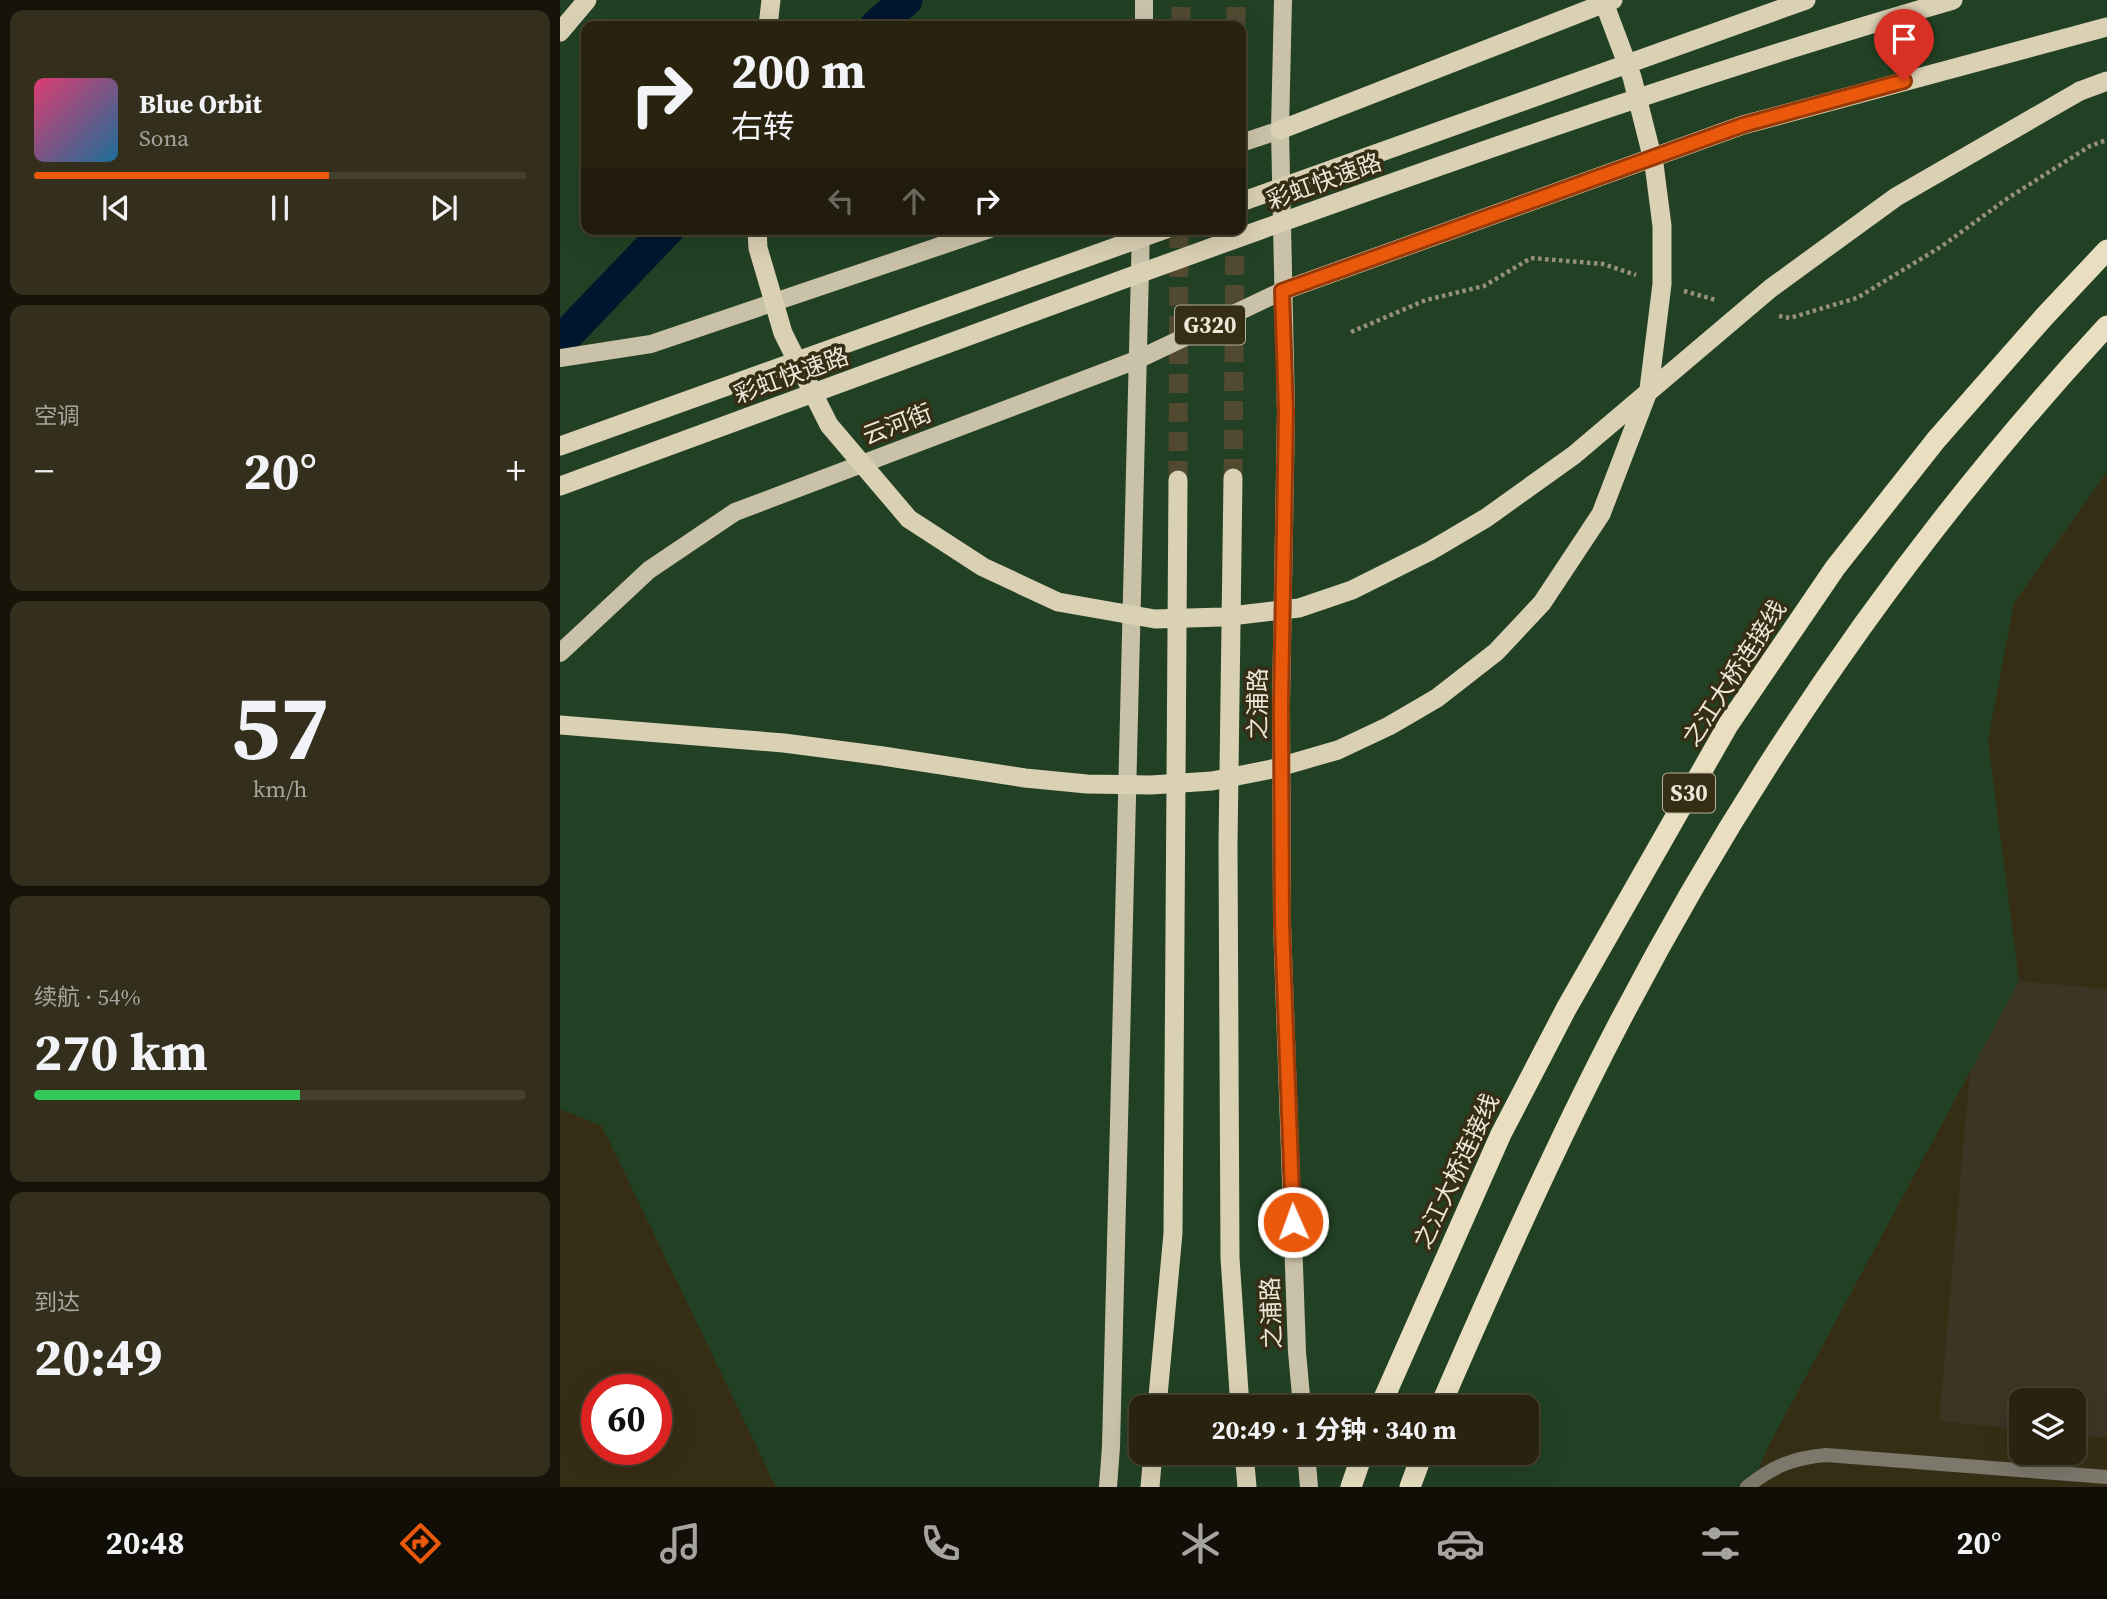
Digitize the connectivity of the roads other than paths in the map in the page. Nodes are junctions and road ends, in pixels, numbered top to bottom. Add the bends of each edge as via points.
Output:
1 (587, 0) edge
2 (771, 0) edge
3 (1144, 0) edge
4 (1283, 0) edge
5 (1603, 0) edge
6 (1613, 0) edge
7 (1806, 0) edge
8 (1953, 0) edge
9 (769, 21) edge
10 (1144, 21) edge
11 (2107, 27) edge
12 (560, 32) edge
13 (2107, 81) edge
14 (1280, 130) junction
15 (1246, 141) edge
16 (1246, 200) edge
17 (757, 235) edge
18 (972, 235) edge
19 (1141, 235) edge
20 (1149, 235) edge
21 (2107, 250) edge
22 (1282, 291) junction
23 (2107, 326) edge
24 (560, 358) edge
25 (1139, 359) junction
26 (560, 446) edge
27 (1233, 478) tunnel mouth
28 (1178, 480) tunnel mouth
29 (560, 486) edge
30 (560, 653) edge
31 (560, 725) edge
32 (1158, 1395) edge
33 (1239, 1395) edge
34 (1301, 1395) edge
35 (1385, 1395) edge
36 (1445, 1395) edge
37 (1152, 1465) edge
38 (1245, 1465) edge
39 (1307, 1465) edge
40 (1359, 1465) edge
41 (1418, 1465) edge
42 (2107, 1477) edge
43 (1108, 1487) edge
44 (1150, 1487) edge
45 (1247, 1487) edge
46 (1309, 1487) edge
47 (1351, 1487) edge
48 (1410, 1487) edge
49 (1747, 1487) edge

1 - 12 highway
2 - 9 highway
3 - 10 main road
4 - 14 main road, 之浦路
5 - 31 highway, bridge via 1632,77 1654,164 1662,226 1662,284 1649,389 1601,514 1542,603 1496,652 1437,698 1338,750 1212,781 1152,785 1025,778 784,743
6 - 14 highway
7 - 16 highway, 彩虹快速路, bridge
8 - 29 highway, 彩虹快速路, bridge via 1520,137
11 - 22 highway via 1743,125
13 - 17 highway, bridge via 2080,92 1885,205 1771,288 1574,455 1486,518 1352,590 1299,608 1222,617 1154,620 1058,601 983,566 909,519 829,425 783,333
14 - 15 main road
14 - 22 main road, 之浦路
18 - 24 main road via 651,344
19 - 25 main road
20 - 26 highway, 彩虹快速路, bridge
21 - 35 highway, 之江大桥连接线 / S30 via 1936,440 1835,569 1728,725 1500,1134
22 - 25 main road, 云河街 / G320
22 - 34 main road, 之浦路 via 1286,412 1282,924
23 - 36 highway, S30 via 1975,477 1879,603 1804,710 1729,831 1605,1050 1518,1228
25 - 30 main road, 云河街 via 735,512 649,570
25 - 43 main road
27 - 33 highway, 之浦路 via 1228,845 1230,1244
28 - 32 highway via 1173,1233
37 - 44 highway
38 - 45 highway
39 - 46 main road
40 - 47 highway
41 - 48 highway
42 - 49 street via 1826,1455 1801,1457 1768,1470

